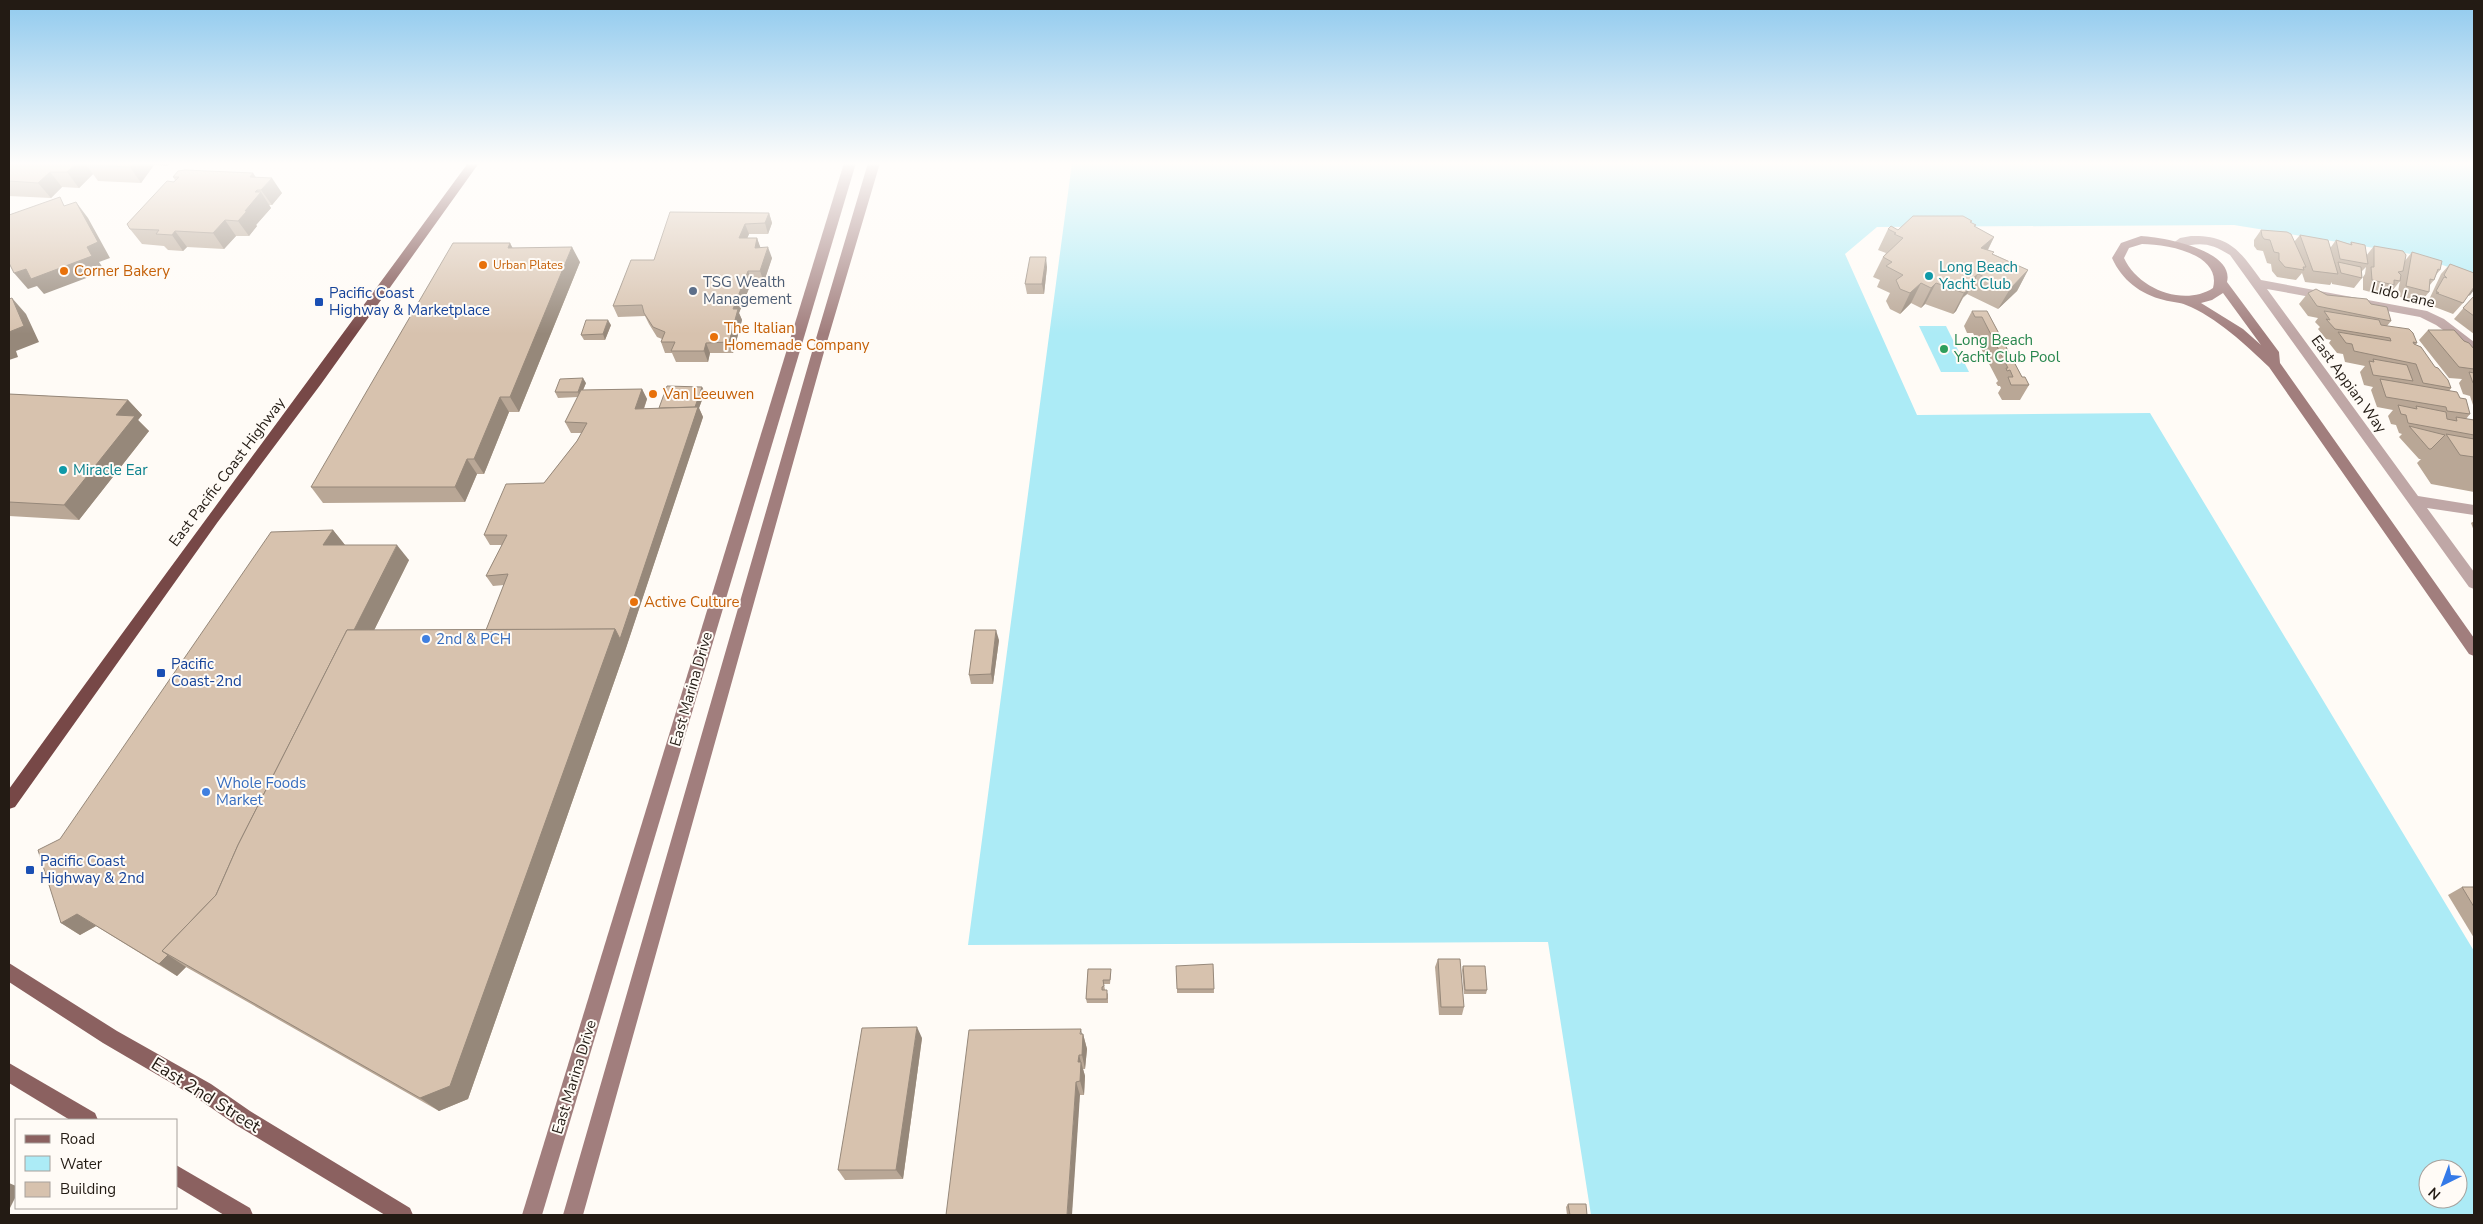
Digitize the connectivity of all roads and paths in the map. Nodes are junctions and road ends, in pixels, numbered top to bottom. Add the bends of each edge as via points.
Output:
1 (432, 220) edge
2 (833, 220) edge
3 (857, 220) edge
4 (2178, 244) junction
5 (2256, 283) junction
6 (2222, 284) junction
7 (2188, 300) junction
8 (2474, 348) edge
9 (2274, 364) junction
10 (2412, 500) junction
11 (2474, 510) edge
12 (2474, 583) edge
13 (2474, 650) edge
14 (9, 802) edge
15 (9, 972) edge
16 (9, 1072) edge
17 (86, 1119) edge
18 (178, 1176) edge
19 (243, 1215) edge
20 (404, 1215) edge
21 (532, 1215) edge
22 (573, 1215) edge

1 - 14 highway, East Pacific Coast Highway
2 - 21 main road, East Marina Drive
3 - 22 main road, East Marina Drive
4 - 5 street, East Appian Way via 2186,238 2225,245 2234,252
4 - 6 main road via 2211,262 2220,273
4 - 7 main road via 2136,241 2122,249 2119,262 2128,277 2143,287 2168,297
5 - 8 street, Lido Lane via 2423,314 2440,322
5 - 10 street, East Appian Way
6 - 7 main road via 2214,295
6 - 9 main road via 2273,352
7 - 9 main road via 2239,332
9 - 13 main road
10 - 11 street
10 - 12 street, East Appian Way
15 - 20 main road, East 2nd Street
16 - 17 main road
18 - 19 main road

